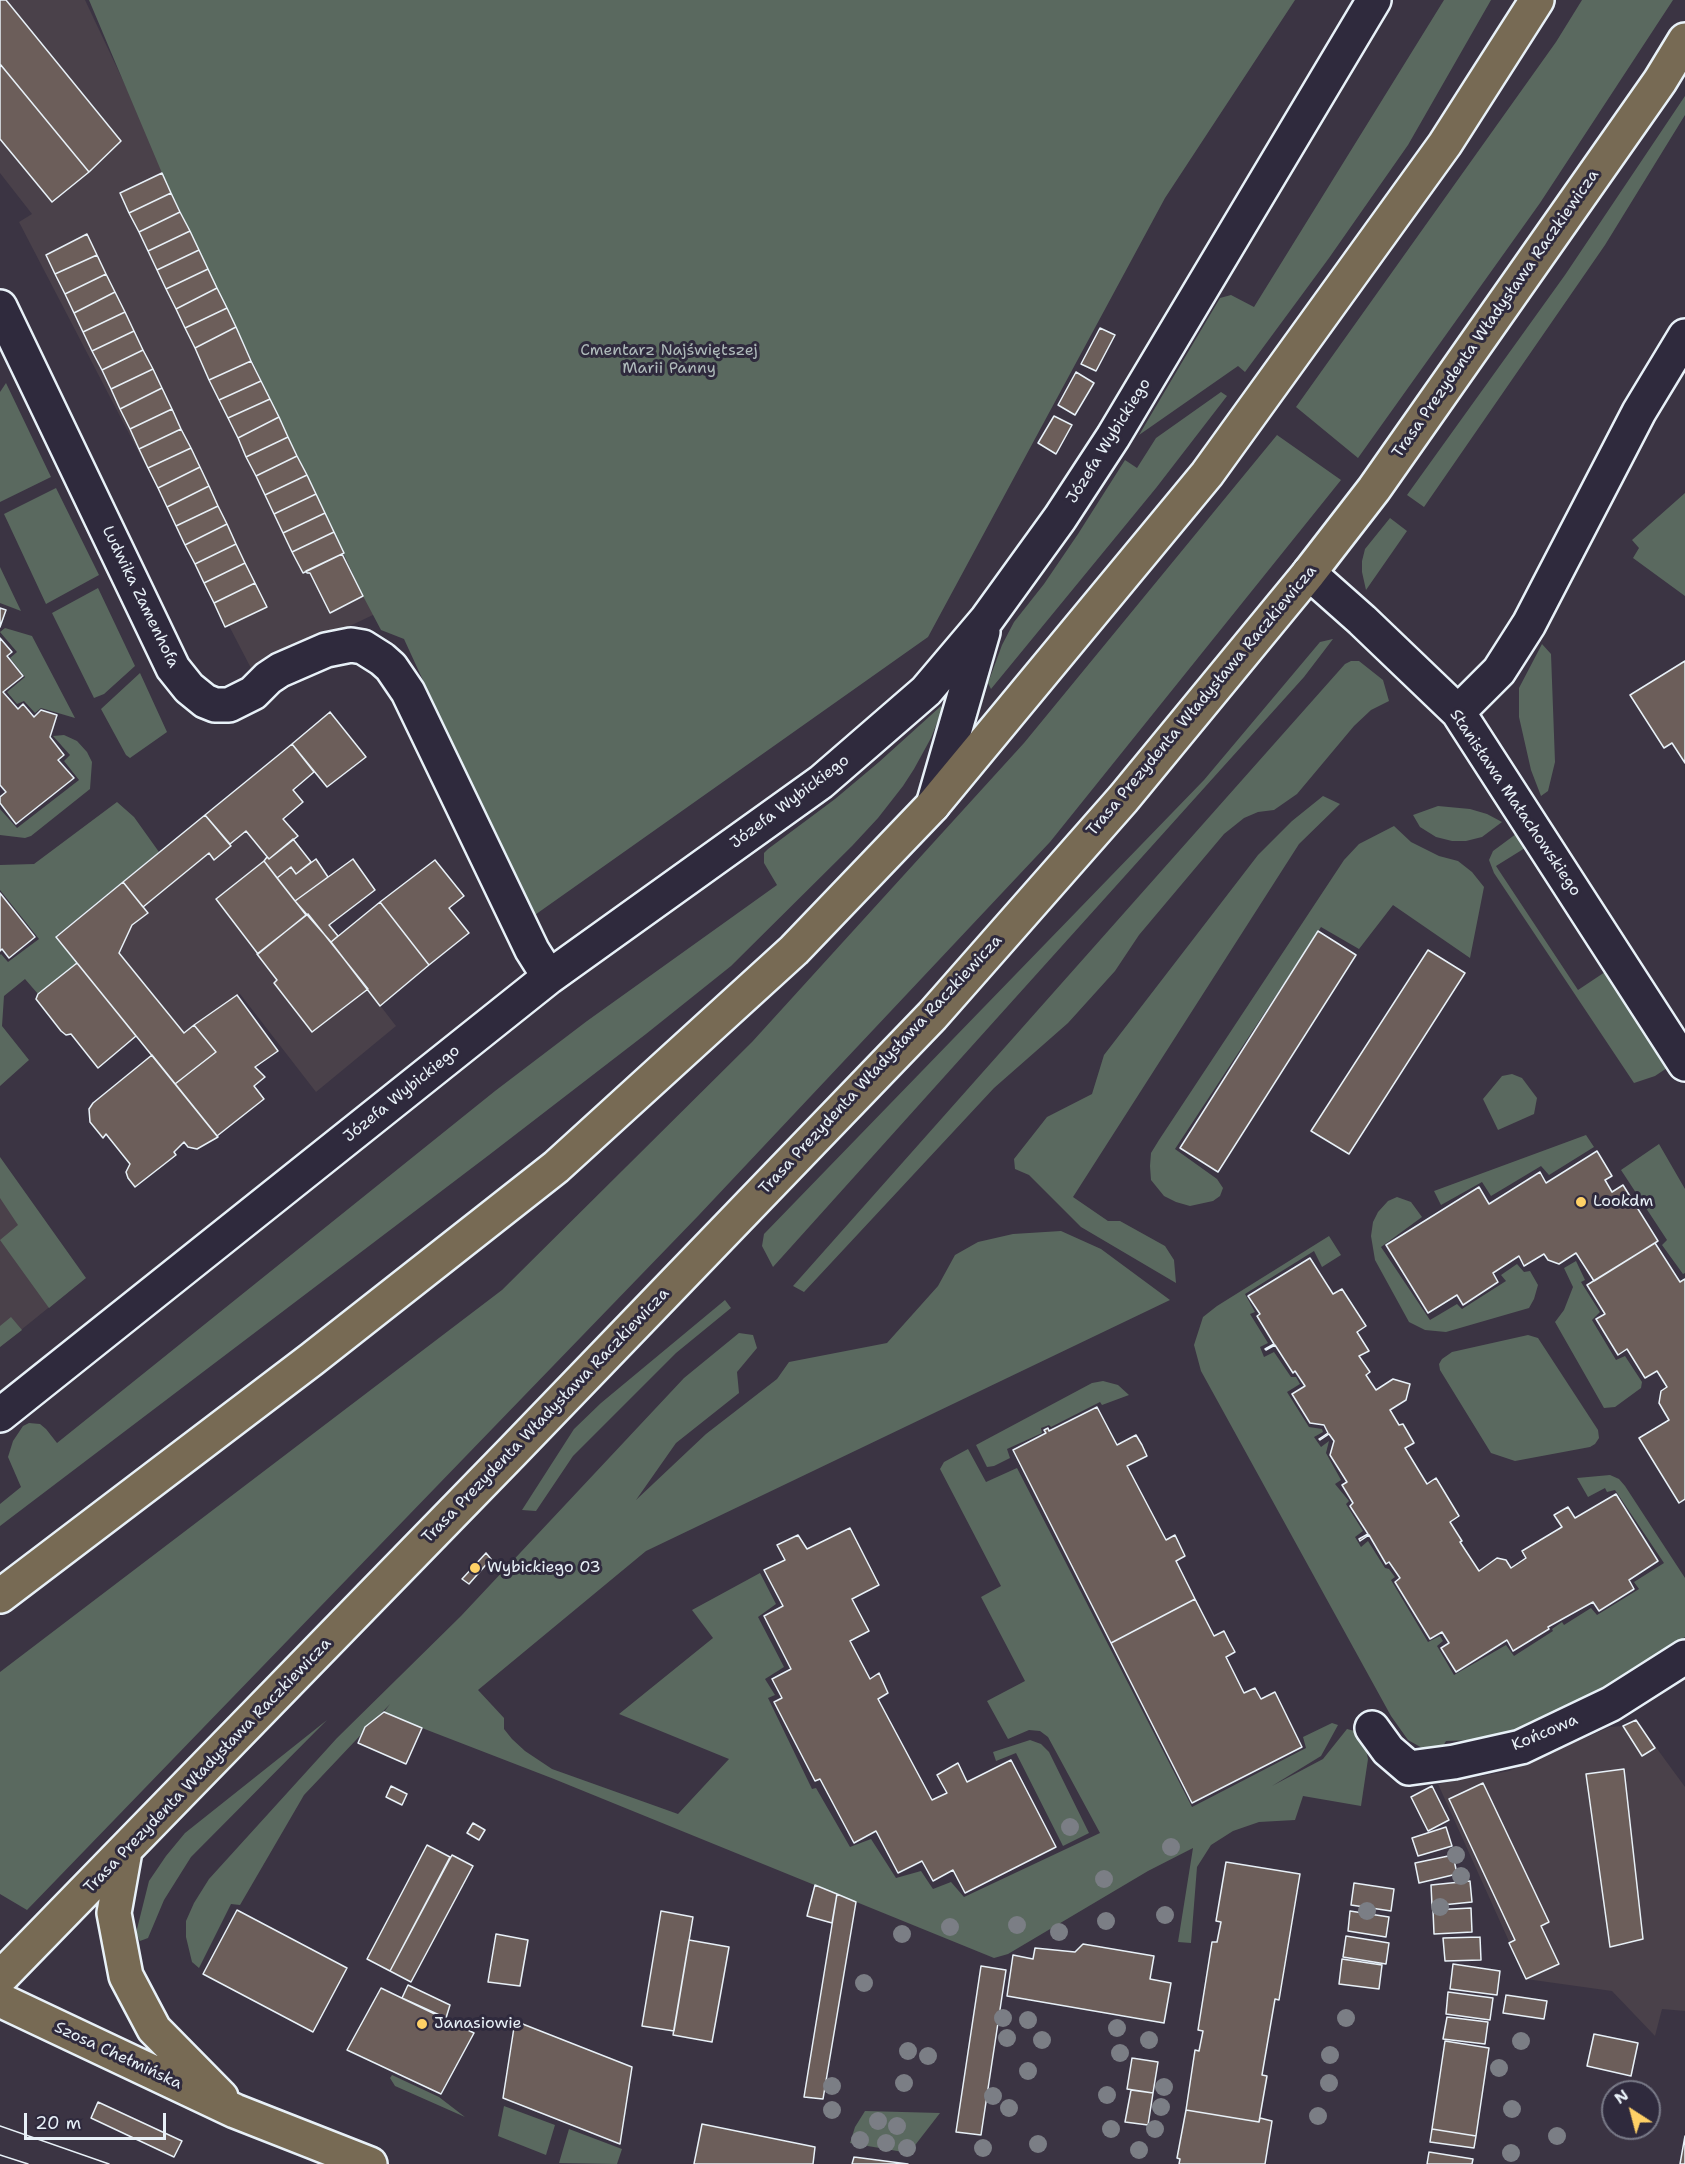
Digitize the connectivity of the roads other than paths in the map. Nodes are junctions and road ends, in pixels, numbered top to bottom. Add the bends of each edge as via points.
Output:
1 (1374, 0) edge
2 (1537, 0) edge
3 (1685, 40) edge
4 (0, 307) edge
5 (1685, 336) edge
6 (1309, 573) junction
7 (987, 619) junction
8 (1458, 712) junction
9 (933, 804) junction
10 (549, 977) junction
11 (1685, 1064) edge
12 (0, 1415) edge
13 (0, 1596) edge
14 (1685, 1657) edge
15 (1372, 1728) dead end
16 (125, 1851) junction
17 (0, 1978) edge
18 (0, 2000) edge
19 (235, 2111) junction
20 (370, 2164) edge

1 - 7 street, Józefa Wybickiego via 1113,437
2 - 9 main road via 1445,144 1208,474
3 - 6 main road, Trasa Prezydenta Władysława Raczkiewicza via 1374,489
4 - 10 street, Ludwika Zamenhofa via 173,668 189,688 205,701 229,705 253,693 280,670 326,650 357,646 382,659 408,692 532,950
5 - 8 street via 1639,412 1529,624 1499,670
6 - 8 street, Stanisława Małachowskiego
6 - 16 main road, Trasa Prezydenta Władysława Raczkiewicza via 1123,799 932,1016
7 - 9 street
7 - 10 street, Józefa Wybickiego via 927,691 820,782
8 - 11 street, Stanisława Małachowskiego
9 - 13 main road via 794,950 556,1167
10 - 12 street, Józefa Wybickiego
14 - 15 street, Końcowa via 1611,1704 1521,1747 1409,1768 1388,1750
16 - 17 main road, Trasa Prezydenta Władysława Raczkiewicza
16 - 19 main road via 114,1913 126,1976 154,2029
18 - 19 main road, Szosa Chełmińska
19 - 20 main road, Szosa Chełmińska

